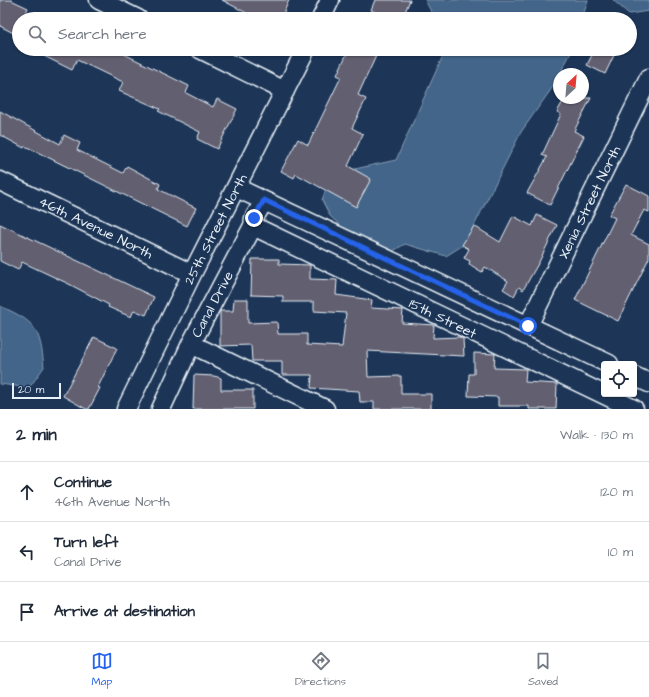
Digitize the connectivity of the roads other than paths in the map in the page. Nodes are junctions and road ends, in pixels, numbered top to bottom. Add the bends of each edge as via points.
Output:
1 (99, 0) edge
2 (330, 0) edge
3 (124, 12) edge
4 (324, 12) edge
5 (215, 56) edge
6 (303, 56) edge
7 (649, 78) edge
8 (286, 90) junction
9 (0, 180) edge
10 (237, 188) junction
11 (264, 200) junction
12 (253, 226) junction
13 (192, 274) junction
14 (528, 326) junction
15 (191, 344) junction
16 (603, 361) edge
17 (637, 377) edge
18 (649, 383) edge
19 (126, 409) edge
20 (161, 409) edge
21 (325, 409) edge
22 (634, 409) edge

1 - 3 street
2 - 4 street
5 - 8 street
6 - 8 street, 25th Street North
7 - 14 street, Xenia Street North
8 - 10 street, 25th Street North
9 - 13 street, 46th Avenue North
10 - 11 street
10 - 13 street, 25th Street North
11 - 12 street, Canal Drive via 254,218
11 - 14 street
12 - 15 street, Canal Drive
12 - 22 street, 15th Street
13 - 19 street, 25th Street North
14 - 16 street
15 - 20 street, Canal Drive
15 - 21 street
17 - 18 street

